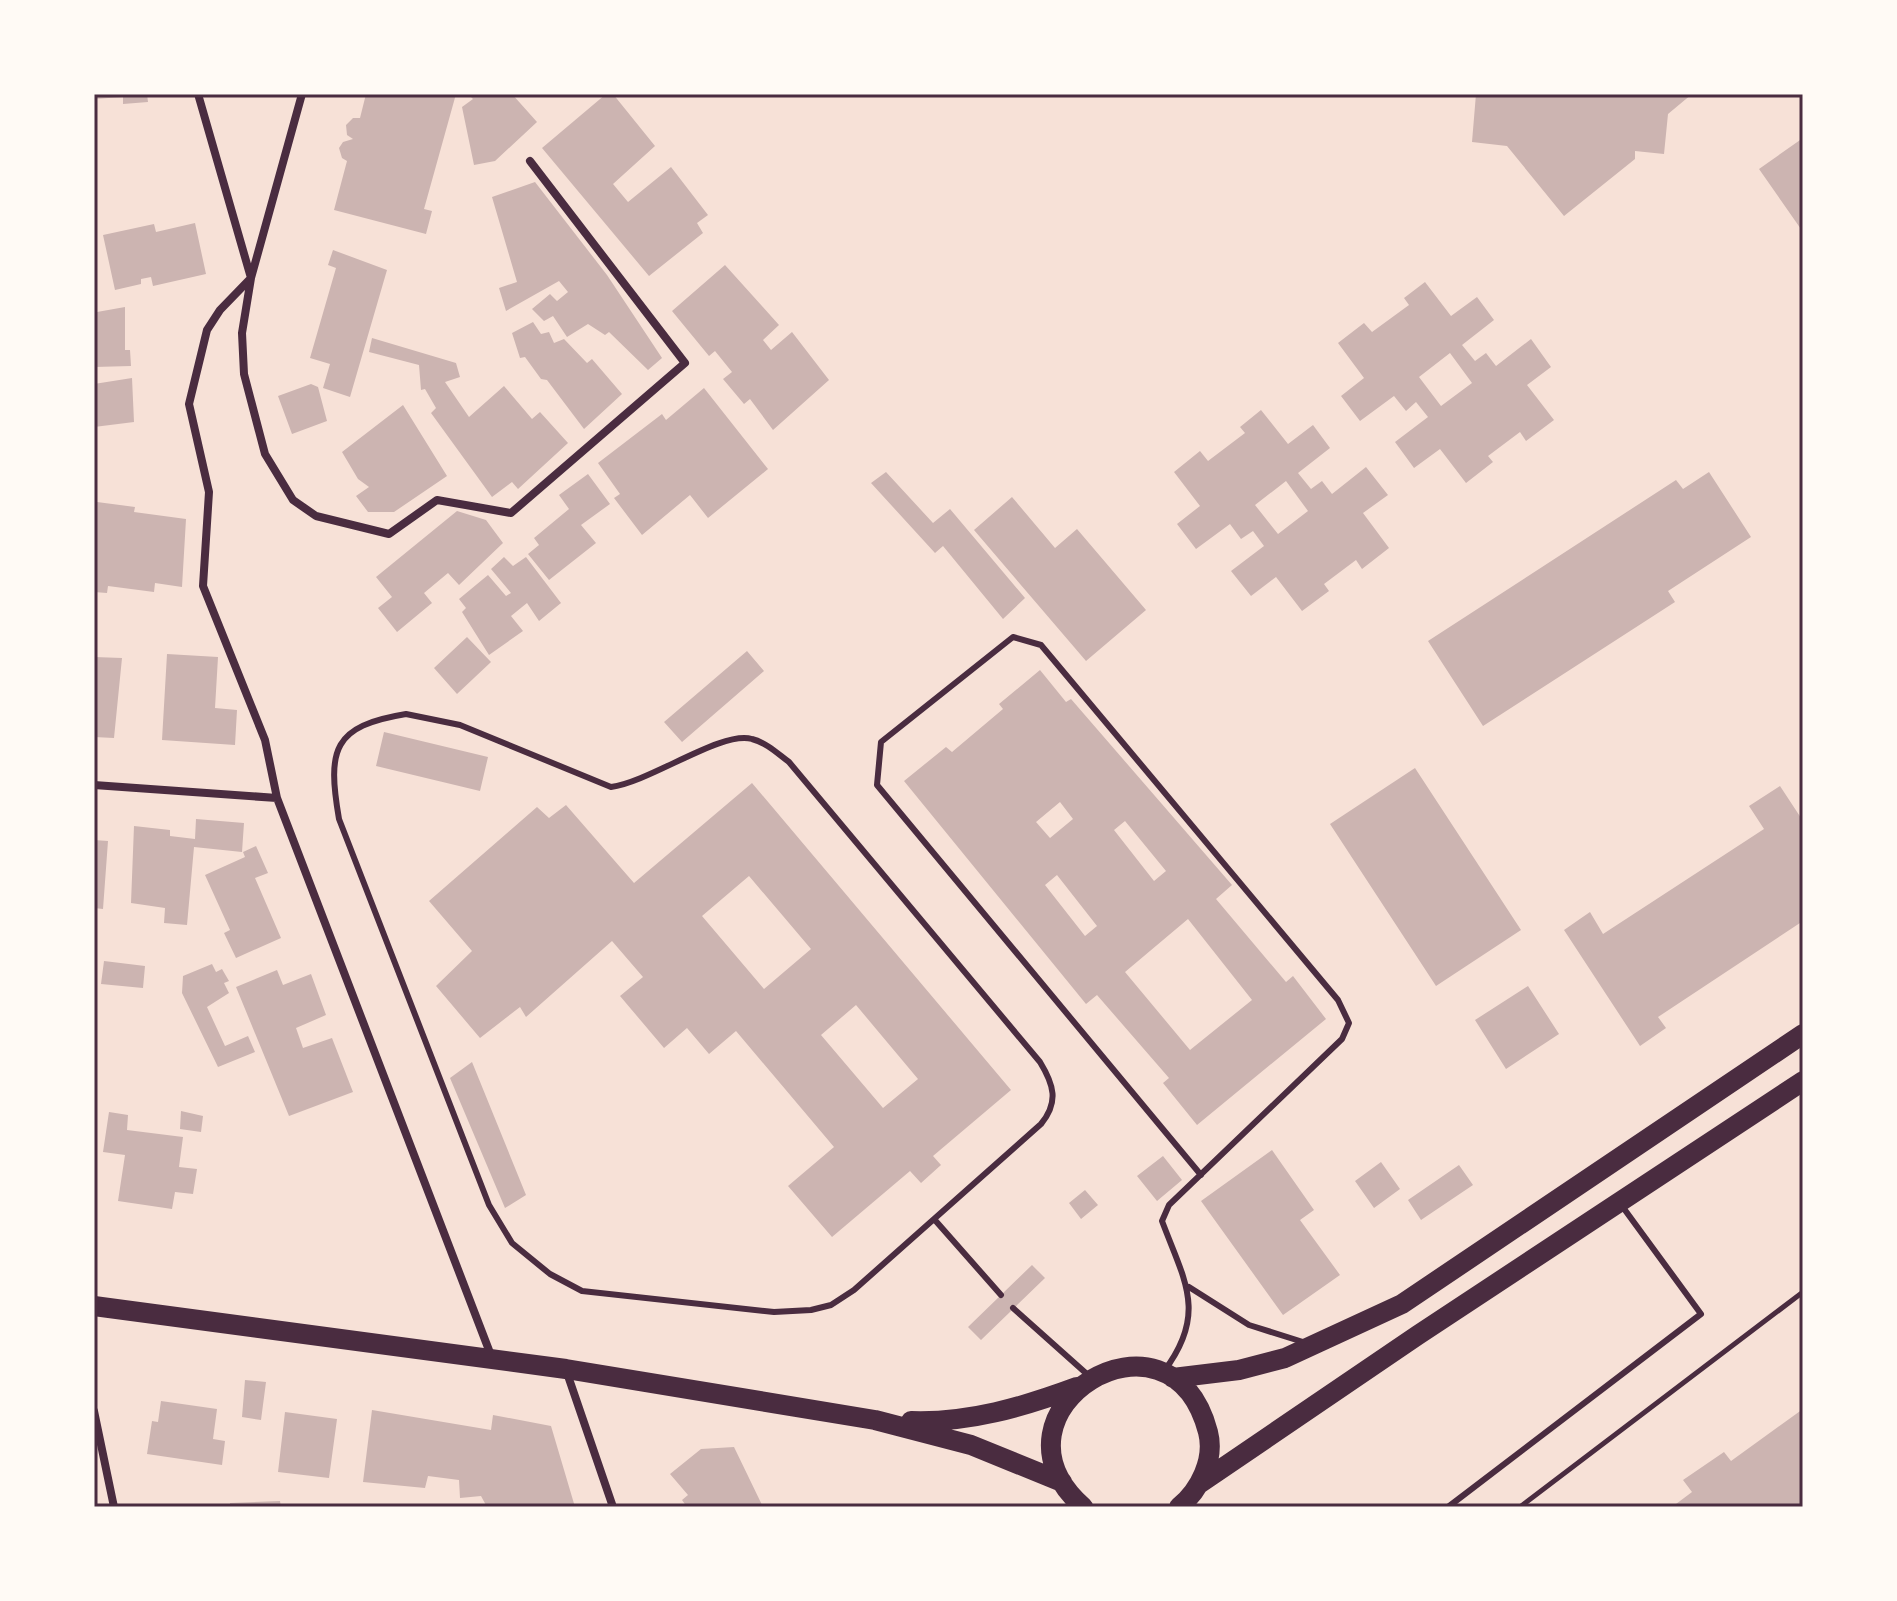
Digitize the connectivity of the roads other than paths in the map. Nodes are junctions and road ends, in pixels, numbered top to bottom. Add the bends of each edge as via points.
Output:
1 (198, 94) edge
2 (302, 94) edge
3 (530, 161) dead end
4 (251, 278) junction
5 (94, 785) edge
6 (277, 798) junction
7 (1803, 1034) edge
8 (1803, 1081) edge
9 (1201, 1175) junction
10 (1619, 1202) junction
11 (934, 1219) junction
12 (1189, 1287) junction
13 (1001, 1295) dead end
14 (94, 1306) edge
15 (1013, 1308) dead end
16 (1318, 1345) junction
17 (493, 1359) junction
18 (566, 1369) junction
19 (1168, 1376) junction
20 (1084, 1382) junction
21 (94, 1411) edge
22 (875, 1420) junction
23 (1199, 1484) junction
24 (1071, 1498) edge
25 (114, 1507) edge
26 (613, 1507) edge
27 (1179, 1507) edge
28 (1448, 1507) edge

1 - 4 street
2 - 4 street
3 - 4 street via 685,363 511,513 437,500 389,534 316,516 293,500 265,454 244,374 242,333
4 - 6 street via 207,330 189,404 209,492 203,586 265,740
5 - 6 street
6 - 17 street
7 - 16 main road via 1402,1304
8 - 10 main road
9 - 9 lane via 1342,1039 1349,1023 1338,1000 1041,645 1013,637 881,742 877,785
9 - 12 lane via 1169,1205 1162,1221
10 - 23 main road
10 - 28 lane via 1701,1314
11 - 11 lane via 1041,1124 1052,1111 1055,1093 1040,1062 778,753 749,737 730,739 632,785 611,787 460,725 406,714 371,719 341,742 334,763 339,819 489,1205 512,1243 541,1267 582,1291 774,1312 811,1310 854,1290
11 - 13 lane
12 - 16 lane via 1249,1325
12 - 19 lane via 1186,1333
14 - 17 main road
15 - 20 lane
16 - 19 main road via 1239,1370
17 - 18 main road
18 - 22 main road
18 - 26 street
19 - 20 main road via 1138,1366 1114,1368
19 - 23 main road via 1191,1394 1204,1414 1210,1438
20 - 22 main road via 1028,1405 978,1417
20 - 24 main road via 1061,1408 1053,1433 1054,1458
21 - 25 street
22 - 24 main road via 971,1445
23 - 27 main road

